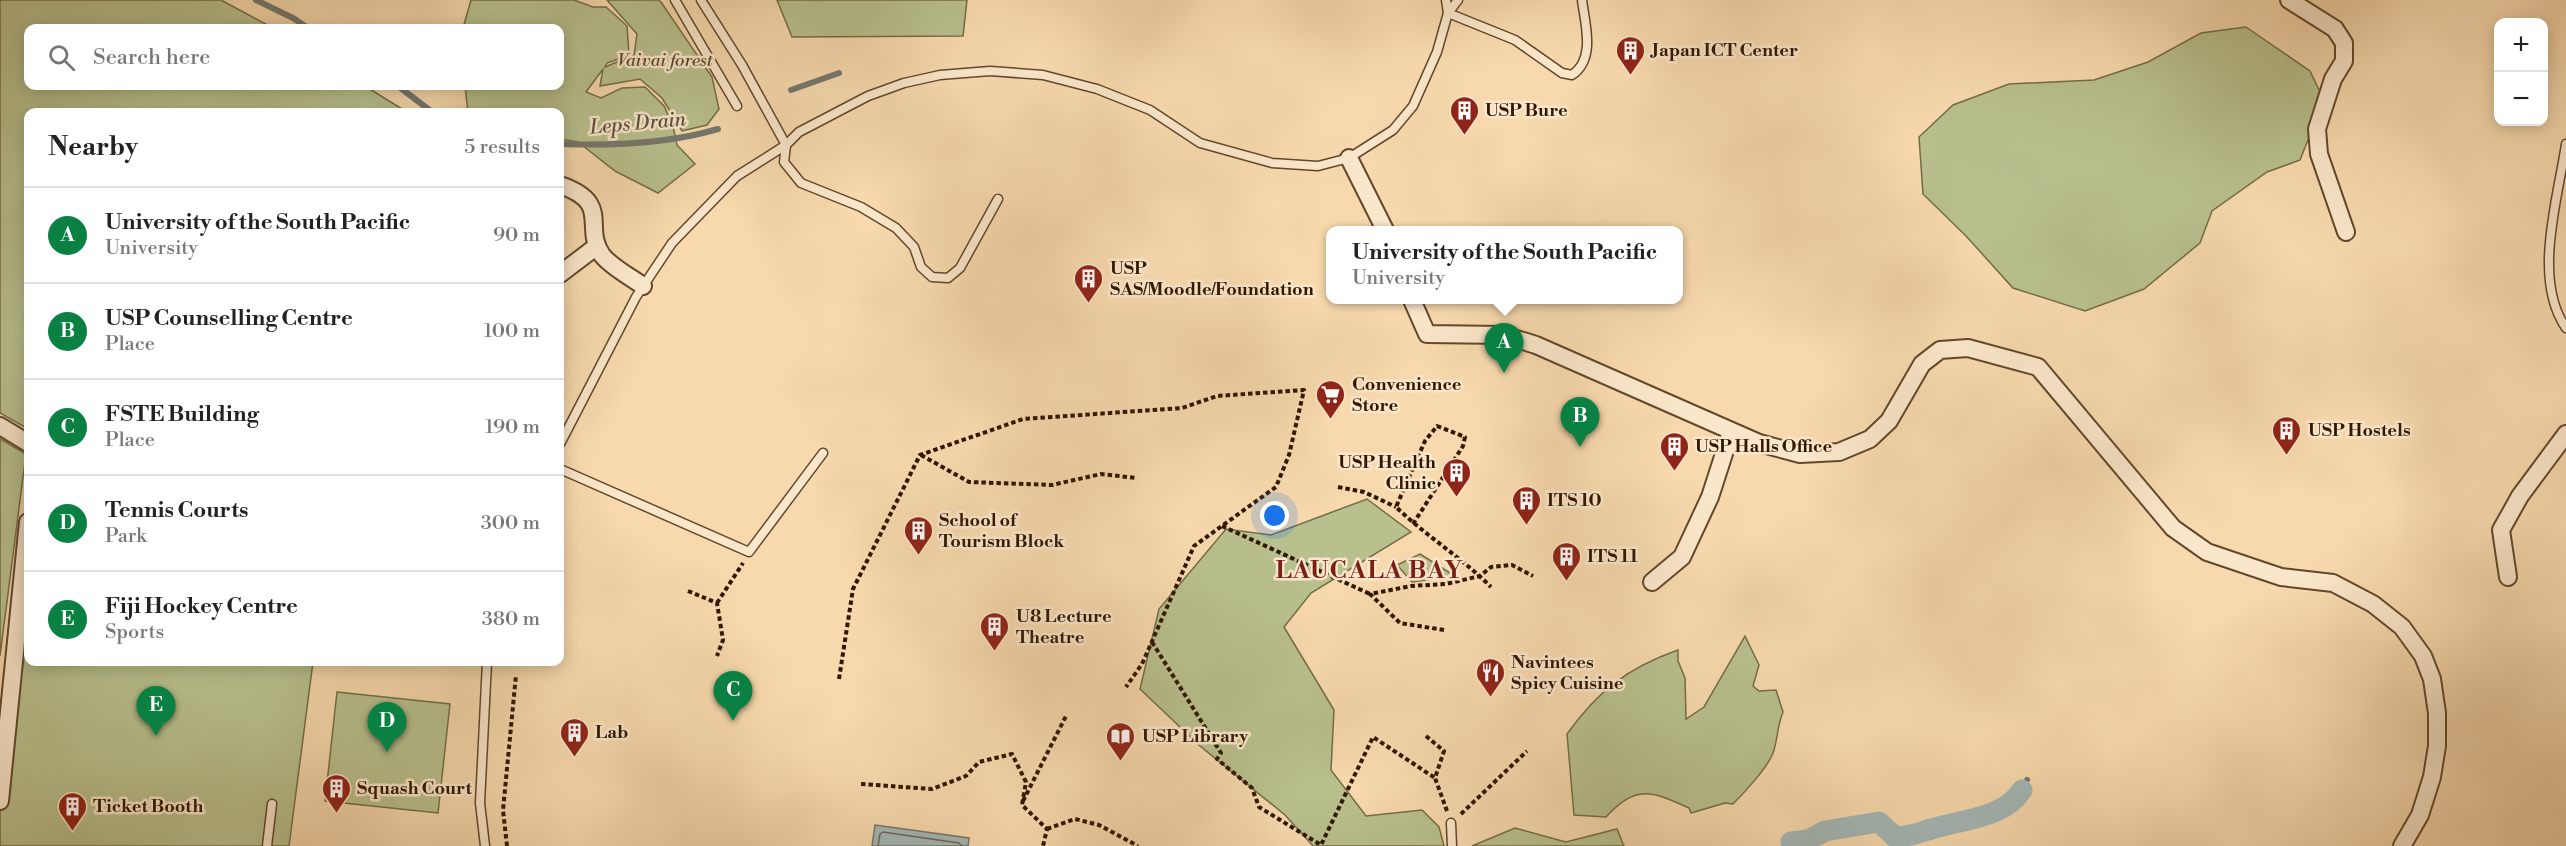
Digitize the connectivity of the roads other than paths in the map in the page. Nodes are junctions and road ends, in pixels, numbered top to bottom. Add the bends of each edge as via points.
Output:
1 (675, 0) edge
2 (701, 0) edge
3 (1446, 0) edge
4 (1458, 0) edge
5 (1581, 0) edge
6 (2289, 0) edge
7 (1448, 13) junction
8 (737, 106) dead end
9 (2566, 144) edge
10 (786, 145) junction
11 (1349, 158) junction
12 (564, 186) edge
13 (998, 199) dead end
14 (1382, 226) edge
15 (2346, 232) dead end
16 (597, 246) junction
17 (564, 271) edge
18 (643, 286) junction
19 (1414, 304) edge
20 (2566, 328) edge
21 (0, 426) edge
22 (1731, 432) junction
23 (2566, 434) edge
24 (564, 436) edge
25 (24, 441) edge
26 (823, 453) dead end
27 (564, 471) edge
28 (24, 562) edge
29 (2508, 577) dead end
30 (1652, 582) dead end
31 (487, 666) edge
32 (0, 801) edge
33 (272, 804) dead end
34 (1451, 824) road end
35 (267, 846) edge
36 (485, 846) edge
37 (1452, 846) edge
38 (2402, 846) edge

1 - 8 lane
2 - 10 lane
3 - 7 lane
4 - 7 lane
5 - 7 lane via 1588,46 1581,69 1572,75 1515,40
6 - 15 street via 2335,29 2344,43 2344,61 2333,79 2317,129 2319,154
7 - 11 lane via 1427,78 1413,106 1393,130
9 - 20 lane via 2547,269 2557,315
10 - 11 lane via 799,132 868,96 904,83 940,75 1016,71 1097,89 1150,110 1200,143 1272,163 1318,166
10 - 13 lane via 784,162 801,183 861,207 896,228 914,247 921,267 932,277 948,278 960,268
10 - 18 lane via 737,176 672,243
11 - 14 street
12 - 16 street via 579,193 593,211
16 - 17 street
16 - 18 street via 603,257
18 - 24 lane
19 - 22 street via 1427,333 1504,335 1536,345
21 - 25 street
22 - 30 street via 1710,497 1682,557
22 - 38 street via 1800,454 1839,452 1870,439 1889,421 1922,364 1941,350 1968,348 2038,366 2173,528 2207,552 2282,577 2333,583 2373,604 2402,627 2423,656 2432,679 2437,724 2432,777 2421,815
23 - 29 street via 2520,496 2501,530
26 - 27 lane via 749,552
28 - 32 street
31 - 36 lane via 480,803
33 - 35 lane
34 - 37 lane

